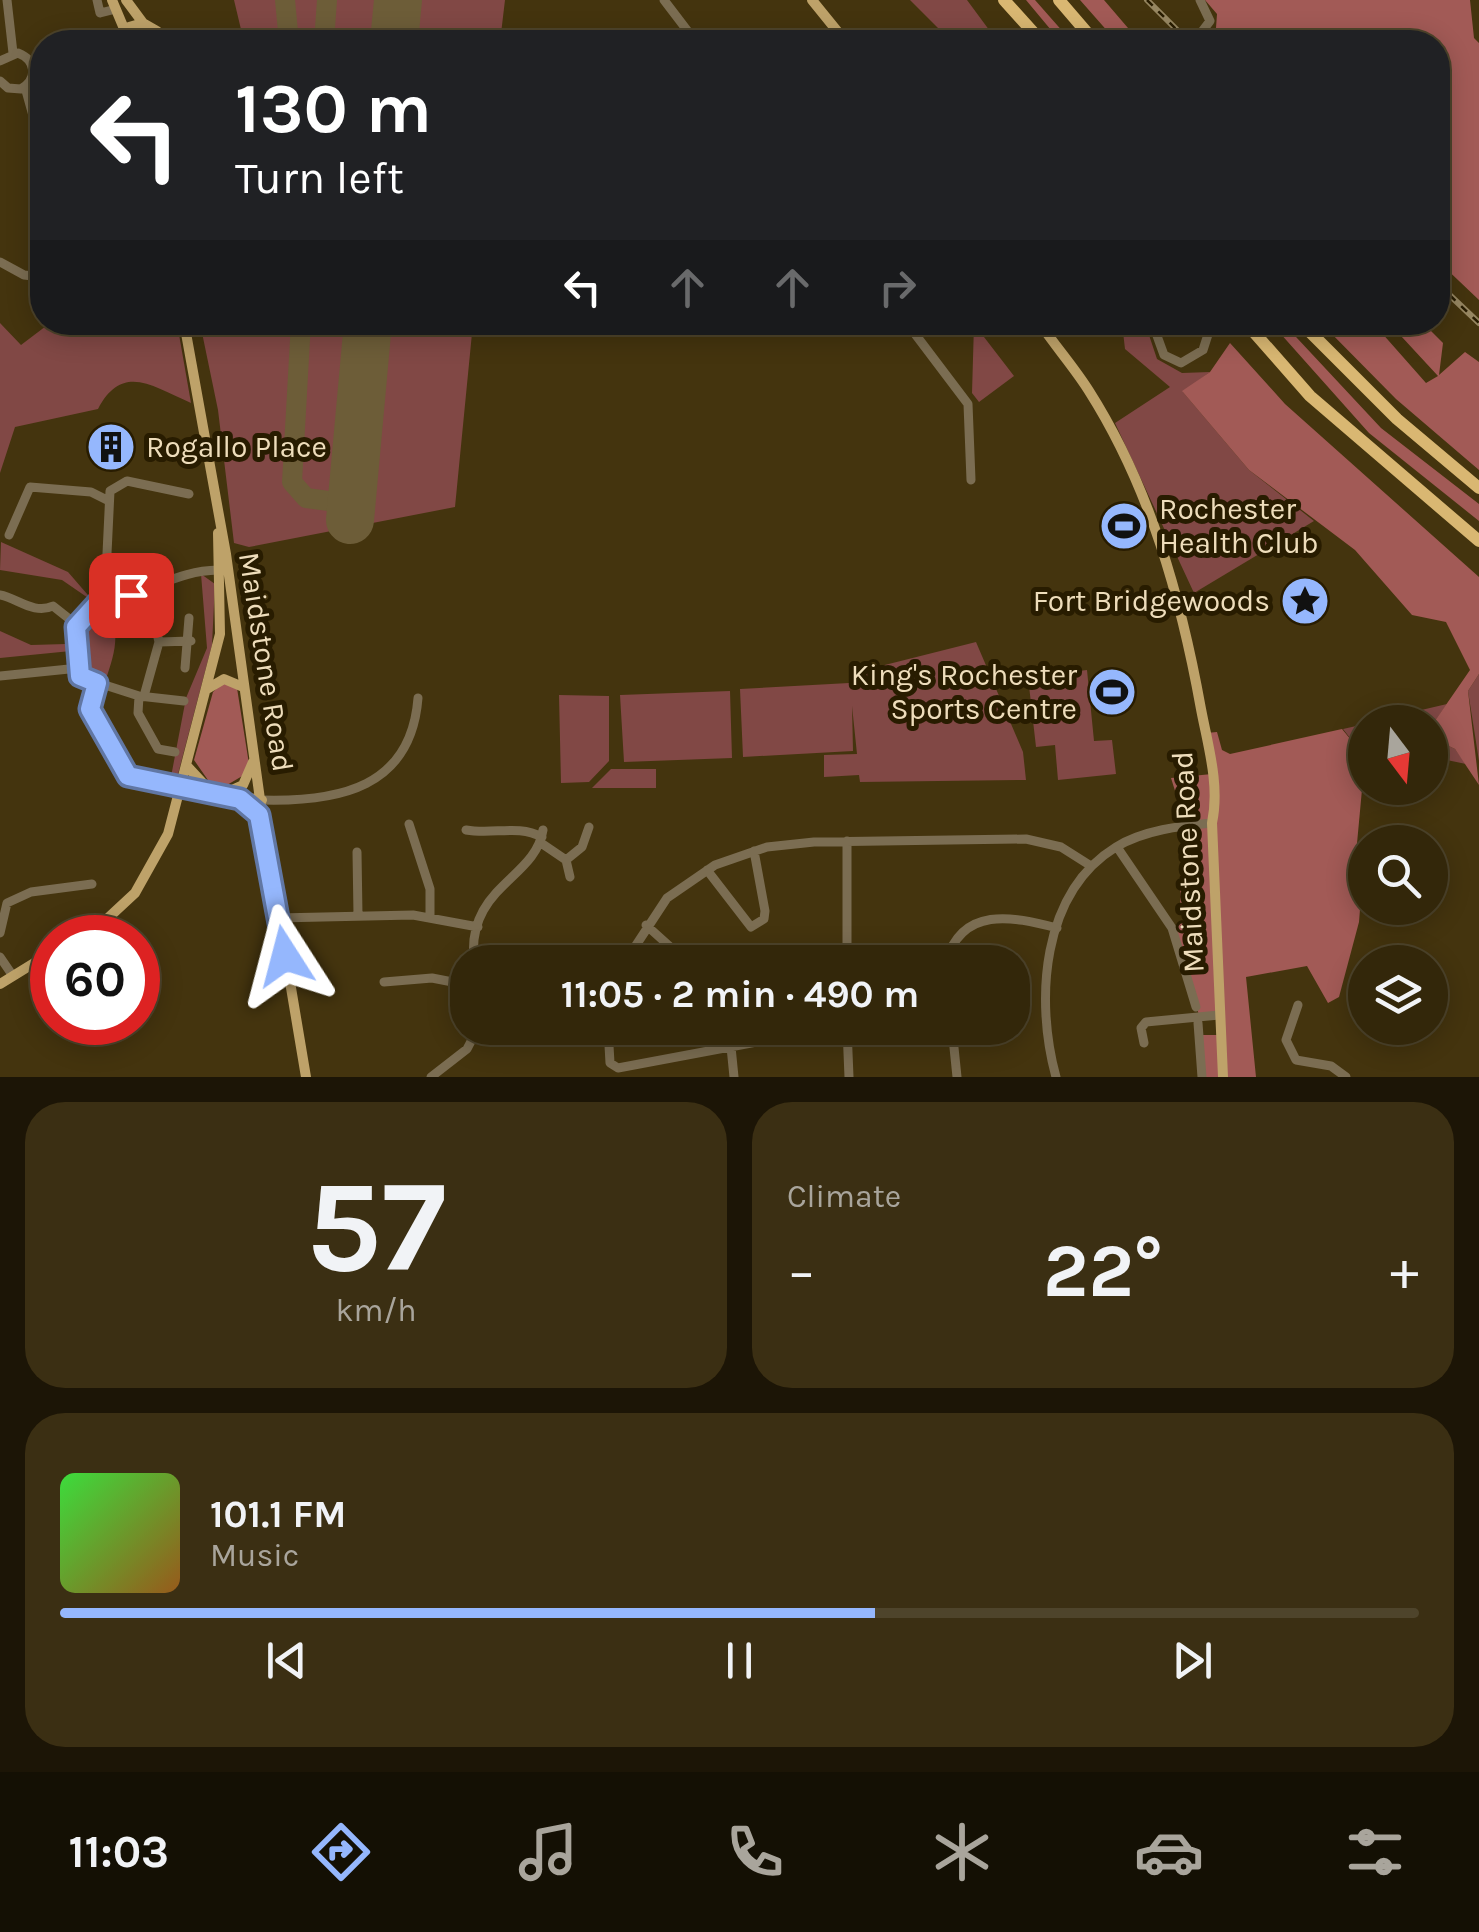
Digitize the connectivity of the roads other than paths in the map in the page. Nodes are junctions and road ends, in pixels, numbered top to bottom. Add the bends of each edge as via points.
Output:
1 (7, 0) edge
2 (97, 0) edge
3 (126, 0) edge
4 (664, 0) edge
5 (812, 0) edge
6 (1004, 0) edge
7 (1058, 0) edge
8 (1200, 0) edge
9 (114, 4) edge
10 (144, 23) junction
11 (119, 30) edge
12 (134, 30) edge
13 (155, 30) edge
14 (687, 30) edge
15 (835, 30) edge
16 (1031, 30) edge
17 (1084, 30) edge
18 (1204, 30) edge
19 (13, 53) junction
20 (30, 60) edge
21 (0, 61) edge
22 (30, 79) edge
23 (0, 83) edge
24 (25, 87) junction
25 (30, 105) edge
26 (0, 262) edge
27 (30, 276) edge
28 (186, 335) edge
29 (916, 335) edge
30 (1048, 335) edge
31 (1156, 335) edge
32 (1209, 335) edge
33 (1257, 335) edge
34 (1313, 335) edge
35 (970, 480) dead end
36 (1479, 488) edge
37 (189, 494) dead end
38 (107, 500) junction
39 (218, 532) junction
40 (10, 535) dead end
41 (1479, 541) edge
42 (218, 570) junction
43 (146, 589) junction
44 (0, 595) edge
45 (105, 595) junction
46 (189, 618) dead end
47 (77, 625) junction
48 (191, 641) junction
49 (158, 642) junction
50 (78, 668) junction
51 (185, 668) dead end
52 (0, 676) edge
53 (97, 683) junction
54 (243, 688) junction
55 (206, 690) junction
56 (141, 696) junction
57 (418, 698) dead end
58 (184, 701) dead end
59 (175, 752) dead end
60 (254, 761) junction
61 (186, 765) junction
62 (178, 788) junction
63 (213, 793) junction
64 (240, 799) junction
65 (262, 800) junction
66 (174, 814) junction
67 (263, 821) junction
68 (1212, 823) junction
69 (409, 824) dead end
70 (589, 827) dead end
71 (466, 830) dead end
72 (542, 837) junction
73 (847, 841) junction
74 (1116, 847) junction
75 (754, 850) junction
76 (357, 852) dead end
77 (566, 860) junction
78 (1092, 866) junction
79 (707, 870) junction
80 (570, 876) dead end
81 (92, 884) dead end
82 (111, 915) edge
83 (358, 915) junction
84 (430, 917) junction
85 (278, 918) junction
86 (646, 926) junction
87 (478, 927) junction
88 (1057, 928) junction
89 (0, 933) edge
90 (476, 945) edge
91 (635, 945) edge
92 (668, 945) edge
93 (846, 945) edge
94 (955, 945) edge
95 (0, 957) edge
96 (30, 966) edge
97 (13, 976) junction
98 (384, 982) dead end
99 (450, 982) edge
100 (0, 984) edge
101 (1298, 1004) dead end
102 (1196, 1007) dead end
103 (1219, 1015) junction
104 (1198, 1024) dead end
105 (1144, 1043) dead end
106 (469, 1045) edge
107 (609, 1045) edge
108 (742, 1045) edge
109 (848, 1045) edge
110 (954, 1045) edge
111 (731, 1047) junction
112 (614, 1073) edge
113 (306, 1077) edge
114 (431, 1077) edge
115 (734, 1077) edge
116 (849, 1077) edge
117 (958, 1077) edge
118 (1056, 1077) edge
119 (1202, 1077) edge
120 (1223, 1077) edge
121 (1346, 1077) edge

1 - 19 street
2 - 9 street via 100,13
3 - 10 main road
4 - 14 street
5 - 15 main road
6 - 16 highway
7 - 17 highway
8 - 18 street via 1210,21
9 - 11 main road
10 - 12 main road
10 - 13 main road
19 - 20 street
19 - 21 street
22 - 24 street
23 - 24 street via 12,90
24 - 25 street
26 - 27 street
28 - 39 main road, Maidstone Road
29 - 35 street via 968,404
30 - 68 main road, Maidstone Road via 1111,428 1162,549 1188,630 1215,788
31 - 32 street via 1172,361 1189,362
33 - 41 highway via 1310,396
34 - 36 highway
37 - 38 street via 128,481 117,484
38 - 40 street via 91,492 30,487
38 - 45 street
39 - 42 main road, Maidstone Road
39 - 54 main road, Maidstone Road
42 - 43 street via 177,574
42 - 55 main road, Maidstone Road via 220,627
43 - 45 street
43 - 49 street
44 - 47 street via 16,604 52,606
45 - 47 street
46 - 48 street
47 - 50 street
48 - 49 street
48 - 51 street
49 - 56 street
50 - 52 street
50 - 53 street via 82,678
53 - 56 street
53 - 62 street via 90,709 126,775
54 - 55 main road via 224,679
54 - 60 main road, Maidstone Road
55 - 61 main road, Maidstone Road
56 - 58 street
56 - 59 street via 138,713 158,749
57 - 65 street via 402,752 374,781 336,796
60 - 63 main road via 242,785
60 - 65 main road, Maidstone Road
61 - 62 main road, Maidstone Road
61 - 63 main road
62 - 63 main road
62 - 66 main road, Maidstone Road
63 - 64 main road
63 - 66 main road via 187,798
64 - 65 main road
64 - 67 main road
65 - 67 main road, Maidstone Road
66 - 82 main road, Maidstone Road via 158,859
67 - 85 main road, Maidstone Road
68 - 74 street via 1150,833
68 - 103 main road, Maidstone Road
69 - 84 street via 430,889
70 - 77 street via 582,846
71 - 72 street via 519,828
72 - 77 street
72 - 87 street via 532,858 502,883
73 - 75 street
73 - 78 street via 1032,839 1074,852
73 - 93 street
74 - 78 street
74 - 102 street, Maidstone Road via 1172,928
75 - 79 street
75 - 79 street via 765,911 752,927
76 - 83 street
77 - 80 street
78 - 88 street
79 - 86 street via 667,898
81 - 89 street via 30,892 7,903
83 - 84 street
83 - 85 street
84 - 87 street
85 - 113 main road, Maidstone Road
86 - 91 street
86 - 92 street
87 - 90 street
88 - 94 street via 990,916 963,931
88 - 118 street via 1044,1004
95 - 97 street
96 - 97 main road
97 - 100 main road
98 - 99 street
101 - 121 street via 1286,1040 1296,1060 1331,1066
103 - 105 street via 1146,1022
103 - 120 main road, Maidstone Road
104 - 119 street
106 - 114 street
107 - 112 street
108 - 111 street
109 - 116 street
110 - 117 street
111 - 112 street
111 - 115 street

